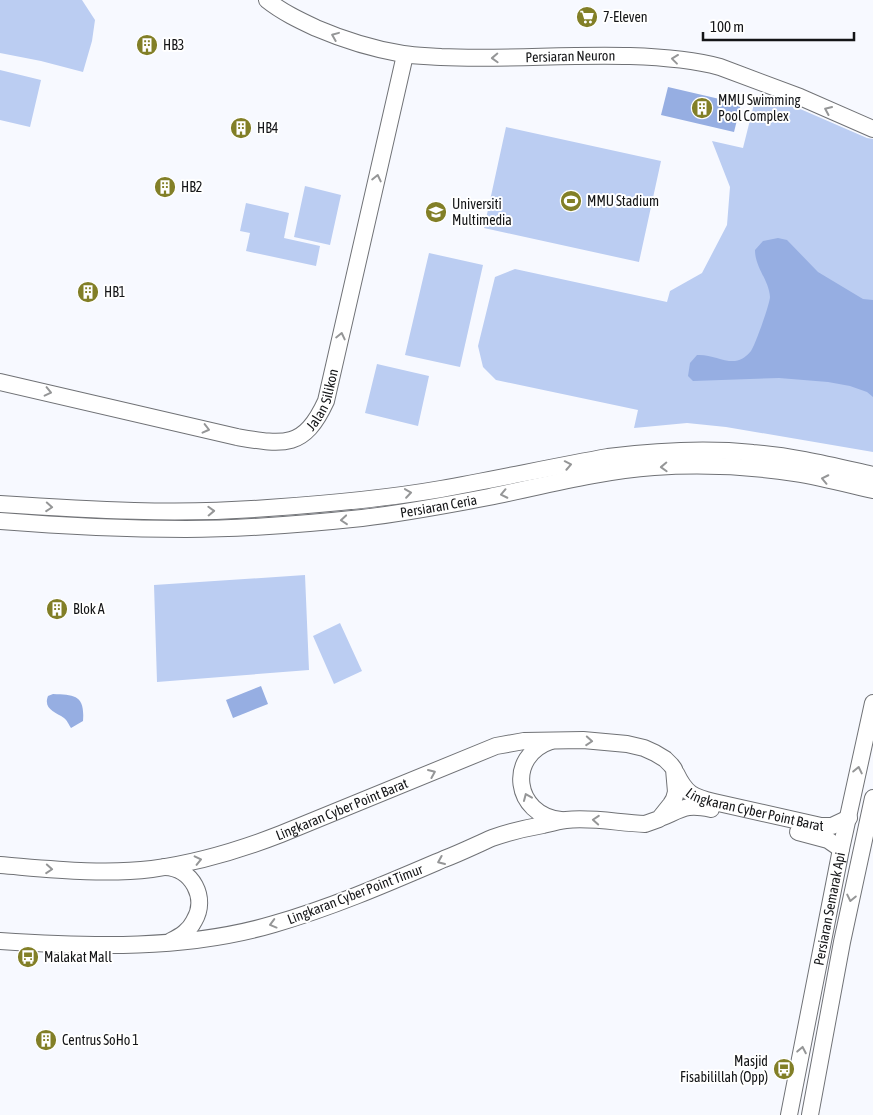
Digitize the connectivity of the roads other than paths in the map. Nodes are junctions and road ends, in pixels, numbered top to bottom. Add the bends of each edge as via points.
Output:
1 (267, 0) edge
2 (404, 55) junction
3 (873, 129) edge
4 (0, 382) edge
5 (873, 474) edge
6 (873, 490) edge
7 (0, 504) edge
8 (0, 521) edge
9 (873, 703) edge
10 (555, 740) junction
11 (674, 769) junction
12 (873, 798) edge
13 (848, 818) junction
14 (566, 820) junction
15 (652, 822) junction
16 (841, 849) junction
17 (0, 865) edge
18 (150, 869) junction
19 (0, 941) edge
20 (169, 942) junction
21 (789, 1115) edge
22 (810, 1115) edge

2 -> 1 street, Persiaran Neuron via 338,38 284,12
3 -> 2 street, Persiaran Neuron via 800,97 707,63 586,55 471,58
4 -> 2 street, Jalan Silikon via 262,441 281,443 295,439 310,428 326,401
7 -> 5 street, Persiaran Ceria via 167,511 266,508 381,497 608,457 686,451 753,453
6 -> 8 street, Persiaran Ceria via 769,470 663,467 623,470 364,518 292,524 188,529
13 -> 9 street, Persiaran Semarak Api
10 -> 11 street, Lingkaran Cyber Point Barat via 584,740 644,748 665,758
14 -> 10 street via 552,819 535,810 522,786 522,769 527,759 538,747
18 -> 10 street, Lingkaran Cyber Point Barat via 246,847 496,746
11 - 13 street, Lingkaran Cyber Point Barat via 688,792 708,801 821,826 832,826
11 - 15 street, Lingkaran Cyber Point Barat via 674,798 667,811
12 -> 22 street, Persiaran Semarak Api
13 - 16 street, Persiaran Semarak Api
15 -> 14 street, Lingkaran Cyber Point Timur
14 -> 20 street, Lingkaran Cyber Point Timur via 492,838 364,893 272,925
15 - 16 street, Lingkaran Cyber Point Barat via 680,808 700,807 819,837
21 -> 16 street, Persiaran Semarak Api
17 -> 18 street, Lingkaran Cyber Point Barat via 97,871
18 - 20 street via 168,867 178,870 187,875 198,890 200,901 194,921 182,935
19 - 20 street, Lingkaran Cyber Point Timur via 99,945

